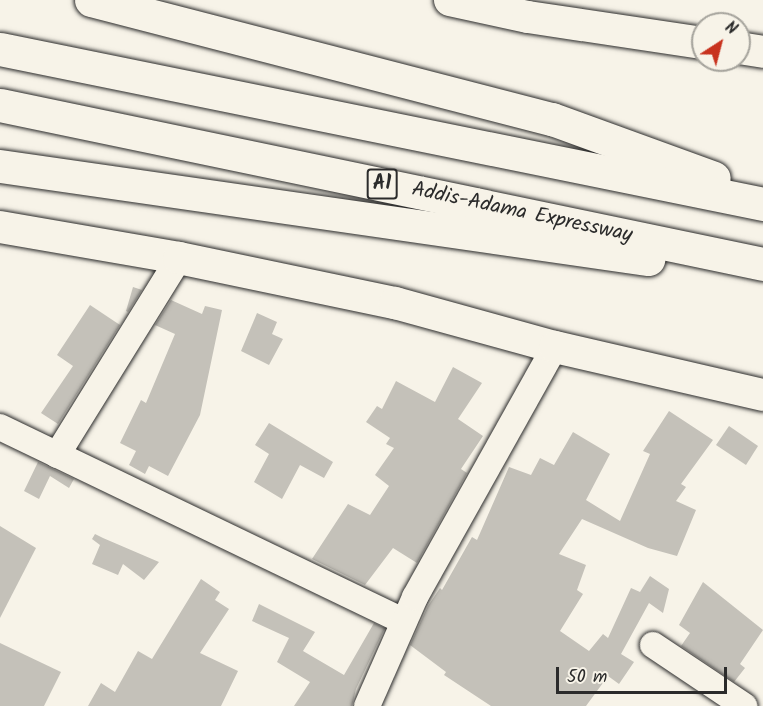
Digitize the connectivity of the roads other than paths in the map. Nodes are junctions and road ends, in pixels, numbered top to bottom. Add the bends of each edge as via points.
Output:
1 (91, 0) edge
2 (450, 0) edge
3 (691, 41) edge
4 (0, 49) edge
5 (0, 105) edge
6 (0, 166) edge
7 (763, 197) edge
8 (763, 204) edge
9 (0, 227) edge
10 (179, 258) junction
11 (763, 264) edge
12 (763, 268) edge
13 (555, 347) junction
14 (763, 395) edge
15 (0, 427) edge
16 (57, 454) junction
17 (404, 621) junction
18 (653, 645) dead end
19 (368, 706) edge
20 (744, 706) edge

1 - 7 highway via 552,119
2 - 3 street via 528,17
4 - 8 highway
5 - 11 highway, Addis-Adama Expressway / A1
6 - 12 highway via 578,251
9 - 10 street
10 - 13 street via 395,303
10 - 16 street
13 - 14 street
13 - 17 street
15 - 16 street
16 - 17 street
17 - 19 street
18 - 20 street

